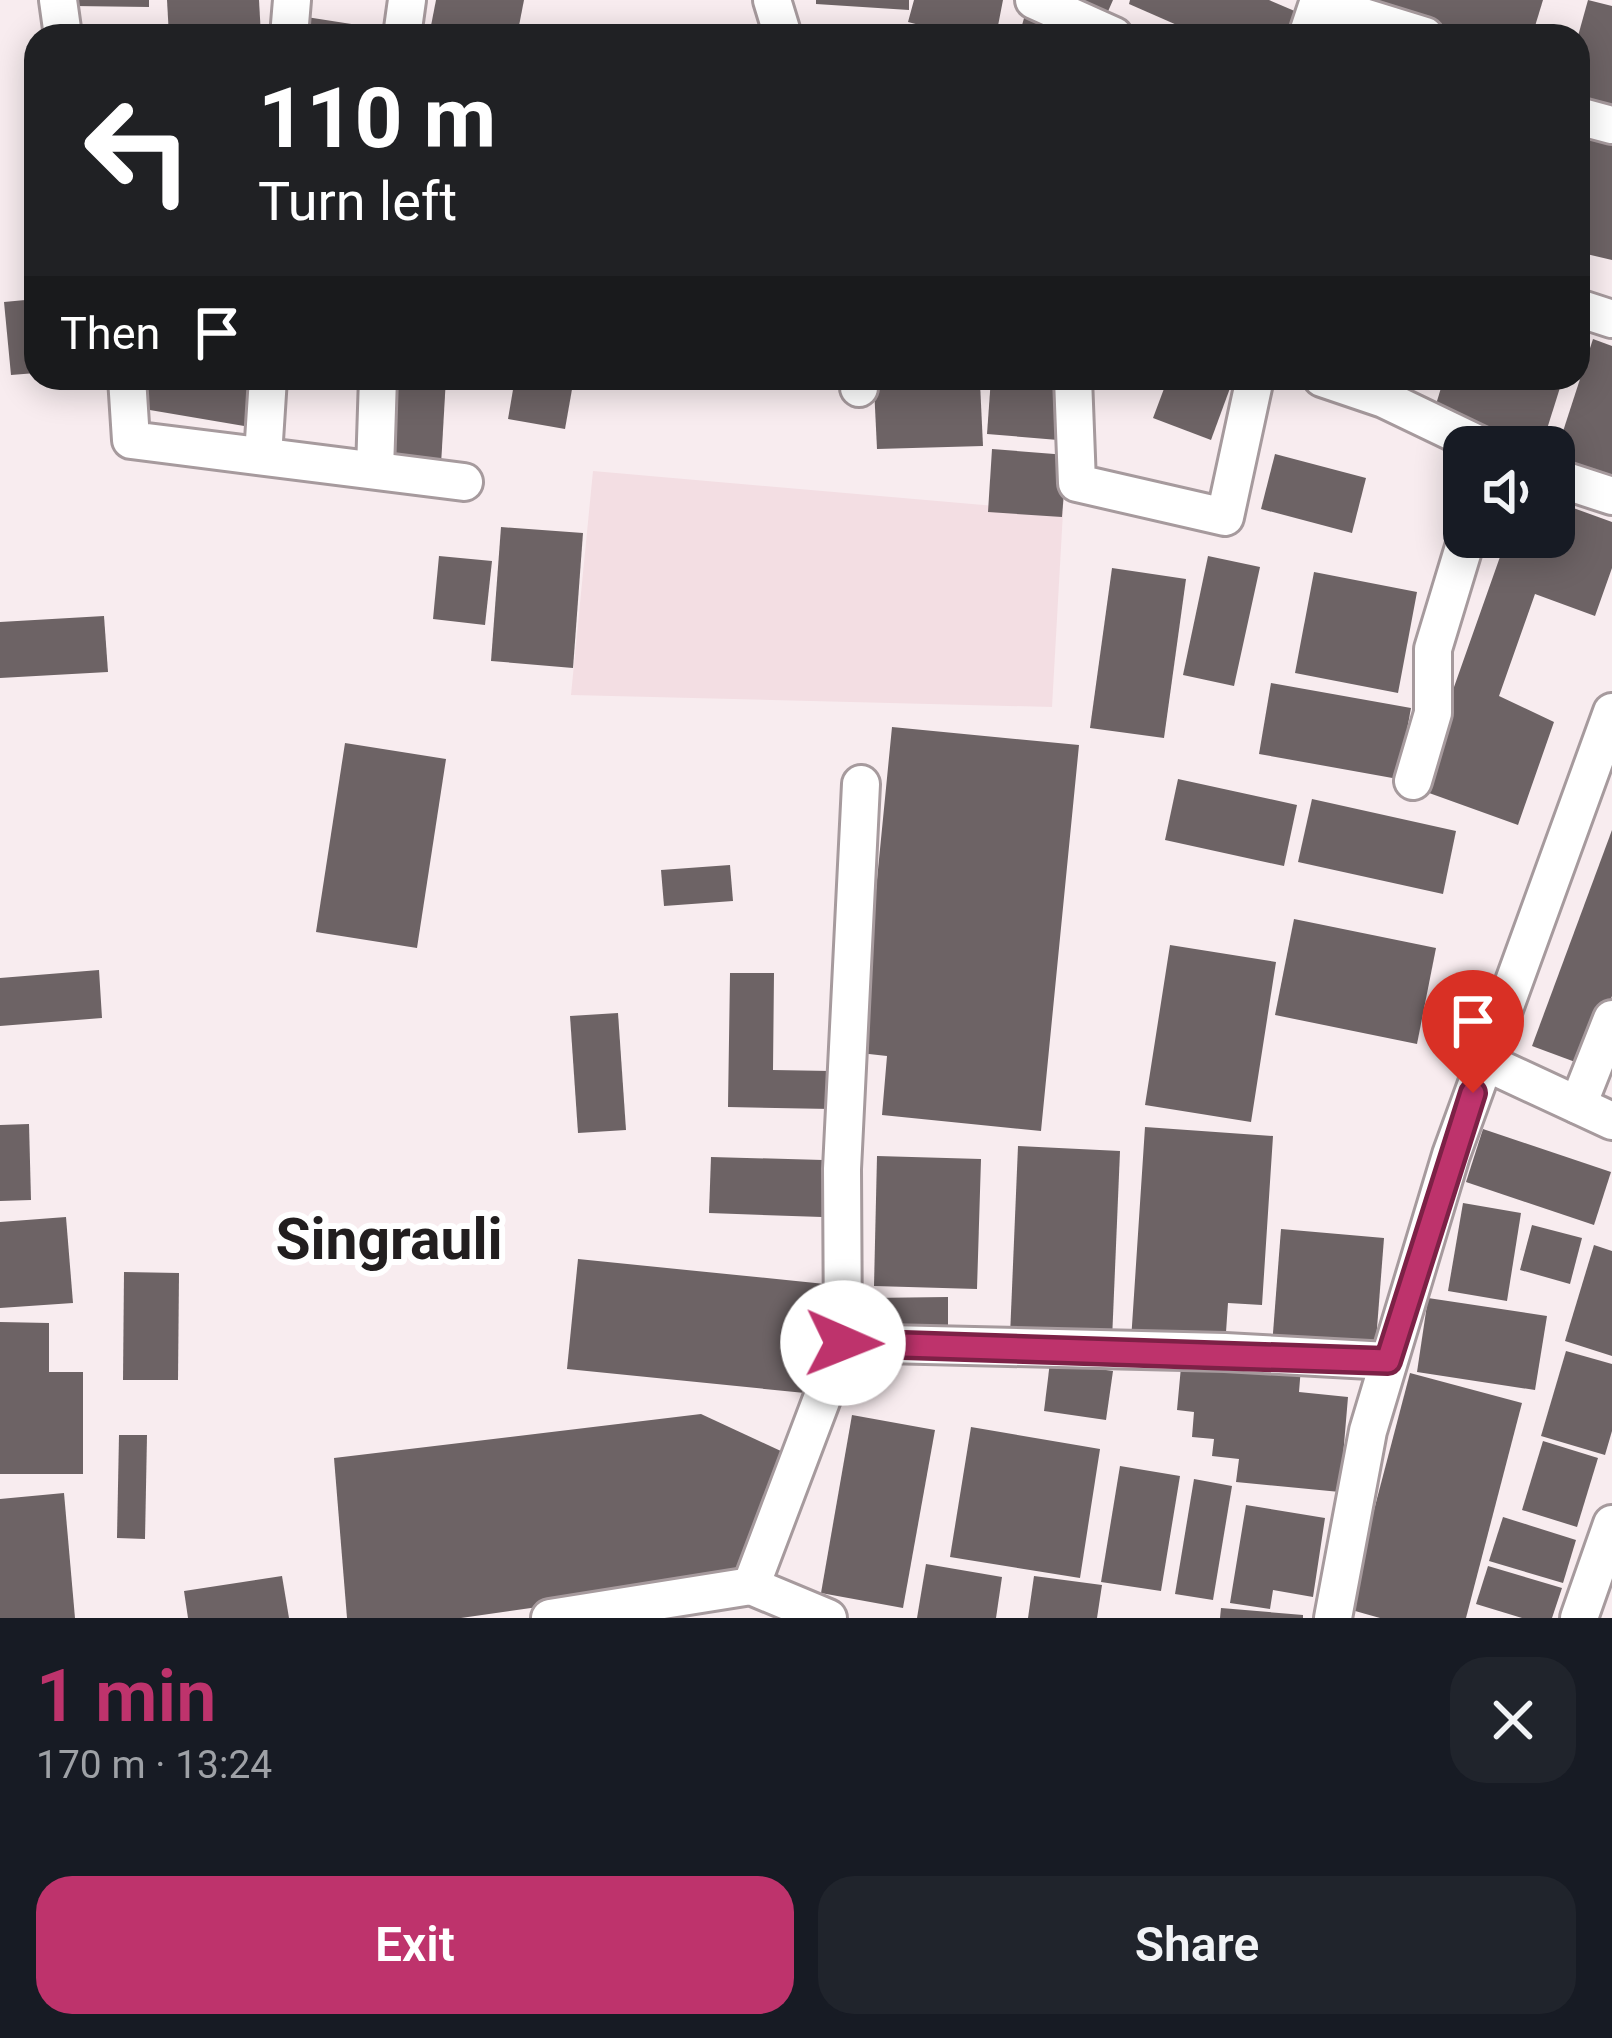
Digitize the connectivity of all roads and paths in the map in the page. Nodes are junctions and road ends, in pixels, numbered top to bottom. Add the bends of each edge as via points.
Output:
1 (1034, 0) edge
2 (1087, 24) edge
3 (1311, 24) edge
4 (1385, 24) edge
5 (128, 390) edge
6 (267, 390) edge
7 (378, 390) edge
8 (1073, 390) edge
9 (1252, 390) edge
10 (1357, 390) edge
11 (1443, 427) edge
12 (262, 456) junction
13 (375, 470) junction
14 (464, 482) dead end
15 (1575, 484) edge
16 (1612, 496) edge
17 (1460, 558) edge
18 (1612, 712) edge
19 (1413, 782) dead end
20 (861, 784) dead end
21 (1612, 1019) edge
22 (1484, 1062) junction
23 (1578, 1106) junction
24 (1612, 1121) edge
25 (843, 1343) junction
26 (1388, 1361) junction
27 (1612, 1524) edge
28 (751, 1586) junction
29 (550, 1618) edge
30 (827, 1618) edge
31 (1333, 1618) edge
32 (1580, 1618) edge

1 - 2 street
3 - 4 street via 1318,3
5 - 12 street via 131,440
6 - 12 street
7 - 13 street
8 - 9 street via 1077,483 1225,517
10 - 11 street
12 - 13 street
13 - 14 street
15 - 16 street
17 - 19 street via 1432,649 1433,713
18 - 22 street
20 - 25 street via 842,1169
21 - 23 street
22 - 23 street
22 - 26 street
23 - 24 street
25 - 26 street
25 - 28 street
26 - 31 street
27 - 32 street
28 - 29 street
28 - 30 street

